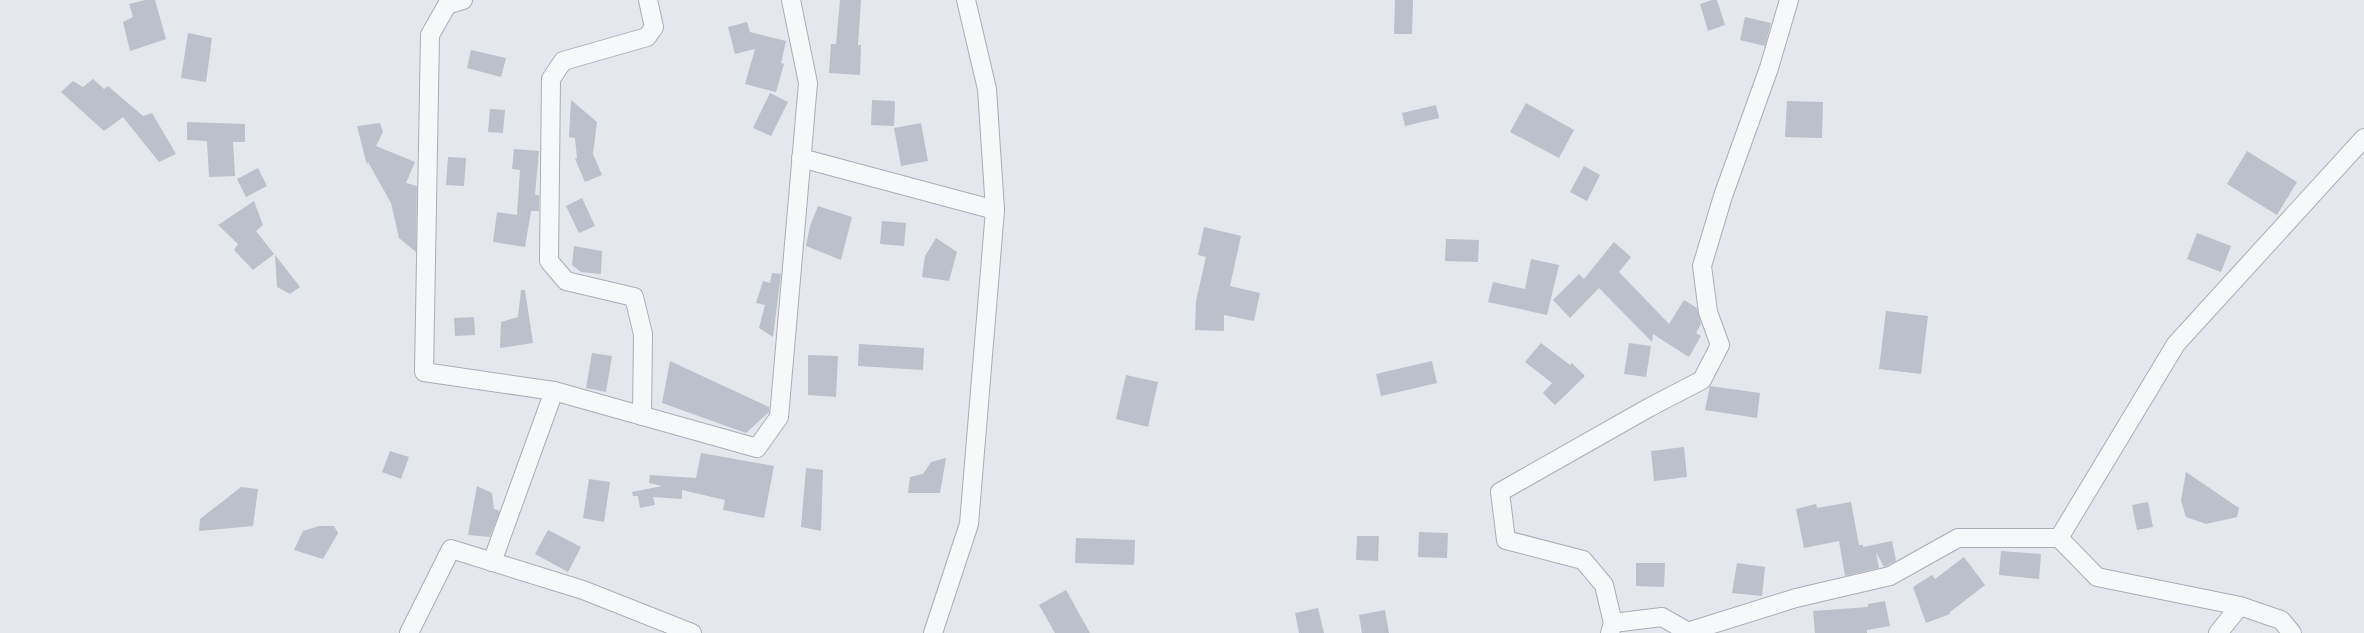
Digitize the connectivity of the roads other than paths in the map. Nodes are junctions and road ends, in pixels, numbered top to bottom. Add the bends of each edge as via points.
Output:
1 (463, 0) edge
2 (648, 0) edge
3 (791, 0) edge
4 (966, 0) edge
5 (1789, 0) edge
6 (2364, 138) edge
7 (801, 158) junction
8 (995, 210) junction
9 (554, 391) junction
10 (642, 416) junction
11 (2059, 538) junction
12 (492, 562) junction
13 (2240, 606) junction
14 (1611, 628) edge
15 (1688, 632) edge
16 (409, 633) edge
17 (692, 633) edge
18 (932, 633) edge
19 (2218, 633) edge
20 (2292, 633) edge

1 - 9 street via 447,5 430,35 424,372
2 - 10 street via 654,27 647,37 563,61 551,79 548,261 566,281 634,297 643,334
3 - 7 street via 808,84
4 - 8 street via 988,89
5 - 14 street via 1769,68 1723,196 1702,266 1708,312 1720,345 1702,380 1500,492 1506,540 1583,560 1604,585
6 - 11 street via 2176,344
7 - 8 street
7 - 10 street via 779,417 757,448
8 - 18 street via 969,524
9 - 10 street
9 - 12 street
11 - 13 street via 2097,577
11 - 15 street via 1958,538 1890,576 1796,598
12 - 16 street via 451,549
12 - 17 street via 583,590
13 - 19 street
13 - 20 street via 2281,620
14 - 15 street via 1662,617

